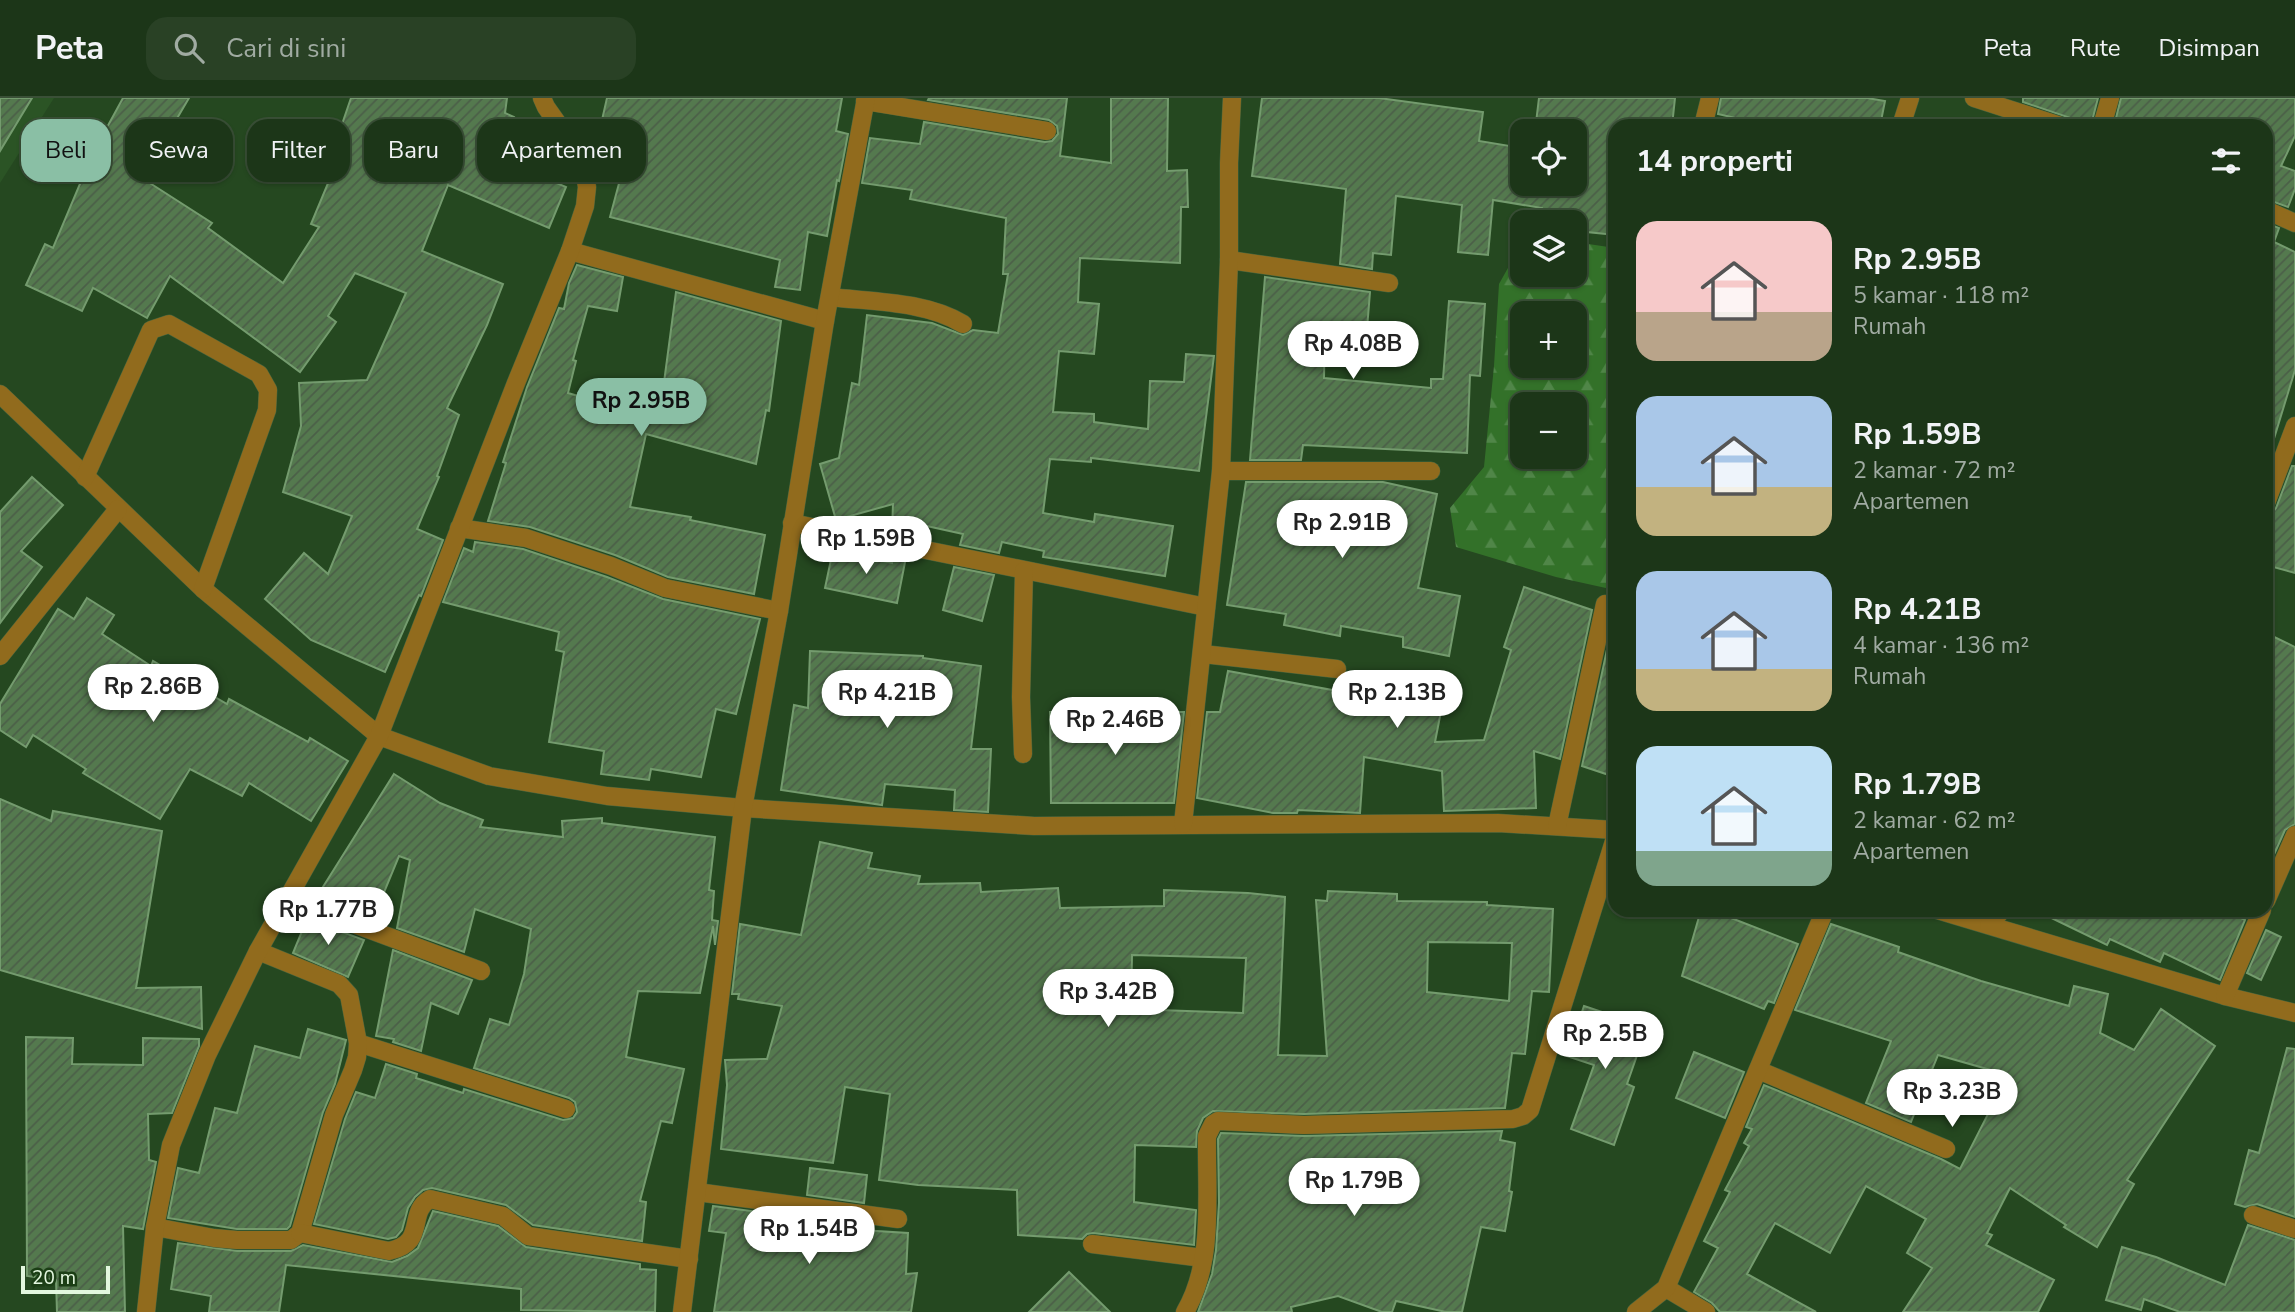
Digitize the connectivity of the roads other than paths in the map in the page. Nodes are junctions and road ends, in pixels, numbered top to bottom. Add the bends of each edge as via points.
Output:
1 (542, 98) edge
2 (1233, 98) edge
3 (1710, 98) edge
4 (1910, 98) edge
5 (1974, 98) edge
6 (2110, 98) edge
7 (865, 99) edge
8 (1705, 119) edge
9 (1903, 119) edge
10 (2040, 119) edge
11 (2104, 119) edge
12 (1047, 131) dead end
13 (2273, 213) edge
14 (2295, 223) edge
15 (570, 251) junction
16 (1229, 260) junction
17 (1389, 283) dead end
18 (830, 297) junction
19 (825, 321) junction
20 (963, 324) dead end
21 (0, 394) edge
22 (2295, 426) edge
23 (1221, 471) junction
24 (1431, 471) dead end
25 (85, 477) junction
26 (2273, 484) edge
27 (118, 509) junction
28 (792, 523) junction
29 (459, 528) junction
30 (1024, 571) junction
31 (202, 589) junction
32 (1605, 604) dead end
33 (1206, 607) junction
34 (779, 611) junction
35 (1203, 654) junction
36 (0, 656) edge
37 (1337, 669) dead end
38 (379, 736) junction
39 (1023, 754) dead end
40 (743, 808) junction
41 (1183, 824) junction
42 (1557, 826) junction
43 (1608, 830) edge
44 (2295, 835) edge
45 (1608, 860) edge
46 (2273, 885) edge
47 (287, 899) junction
48 (1822, 917) edge
49 (1961, 917) edge
50 (1996, 917) edge
51 (2259, 917) edge
52 (1989, 925) junction
53 (258, 951) junction
54 (481, 971) dead end
55 (2225, 996) junction
56 (2295, 1013) edge
57 (358, 1043) junction
58 (1758, 1070) junction
59 (566, 1109) dead end
60 (1946, 1149) dead end
61 (697, 1192) junction
62 (2253, 1215) dead end
63 (898, 1219) dead end
64 (155, 1227) junction
65 (2295, 1229) edge
66 (300, 1233) junction
67 (1092, 1244) dead end
68 (1203, 1258) junction
69 (689, 1259) junction
70 (1666, 1288) junction
71 (146, 1312) edge
72 (682, 1312) edge
73 (1185, 1312) edge
74 (1636, 1312) edge
75 (1706, 1312) edge

1 - 15 street via 582,158 586,174 585,206
2 - 16 street
3 - 8 street
4 - 9 street
5 - 10 street
6 - 11 street
7 - 12 street
7 - 18 street
13 - 14 street
15 - 19 street
15 - 29 street
16 - 17 street
16 - 23 street
18 - 19 street
18 - 20 street via 909,306
19 - 28 street
21 - 25 street
22 - 26 street
23 - 24 street
23 - 33 street
25 - 27 street
25 - 31 street via 151,330 169,324 259,374 268,390 267,410
27 - 31 street
27 - 36 street
28 - 30 street
28 - 34 street
29 - 34 street via 526,538 665,588
29 - 38 street
30 - 33 street
30 - 39 street
31 - 38 street
32 - 42 street
33 - 35 street
34 - 40 street
35 - 37 street
35 - 41 street
38 - 40 street via 489,776 607,796
38 - 47 street
40 - 41 street via 1034,827
40 - 61 street
41 - 42 street via 1498,822
42 - 43 street
44 - 46 street
45 - 68 street via 1530,1110 1513,1119 1304,1125 1219,1121 1207,1136
47 - 53 street
47 - 54 street
48 - 58 street
49 - 52 street
50 - 52 street
51 - 55 street
52 - 55 street
53 - 57 street via 339,984 348,995
53 - 64 street via 207,1055 171,1145
55 - 56 street
57 - 59 street
57 - 66 street via 354,1070 334,1115
58 - 60 street
58 - 70 street
61 - 63 street
61 - 69 street
62 - 65 street
64 - 66 street via 237,1240 291,1240
64 - 71 street
66 - 69 street via 389,1251 401,1248 411,1241 422,1205 430,1199 503,1216 528,1236
67 - 68 street
68 - 73 street
69 - 72 street
70 - 74 street
70 - 75 street

